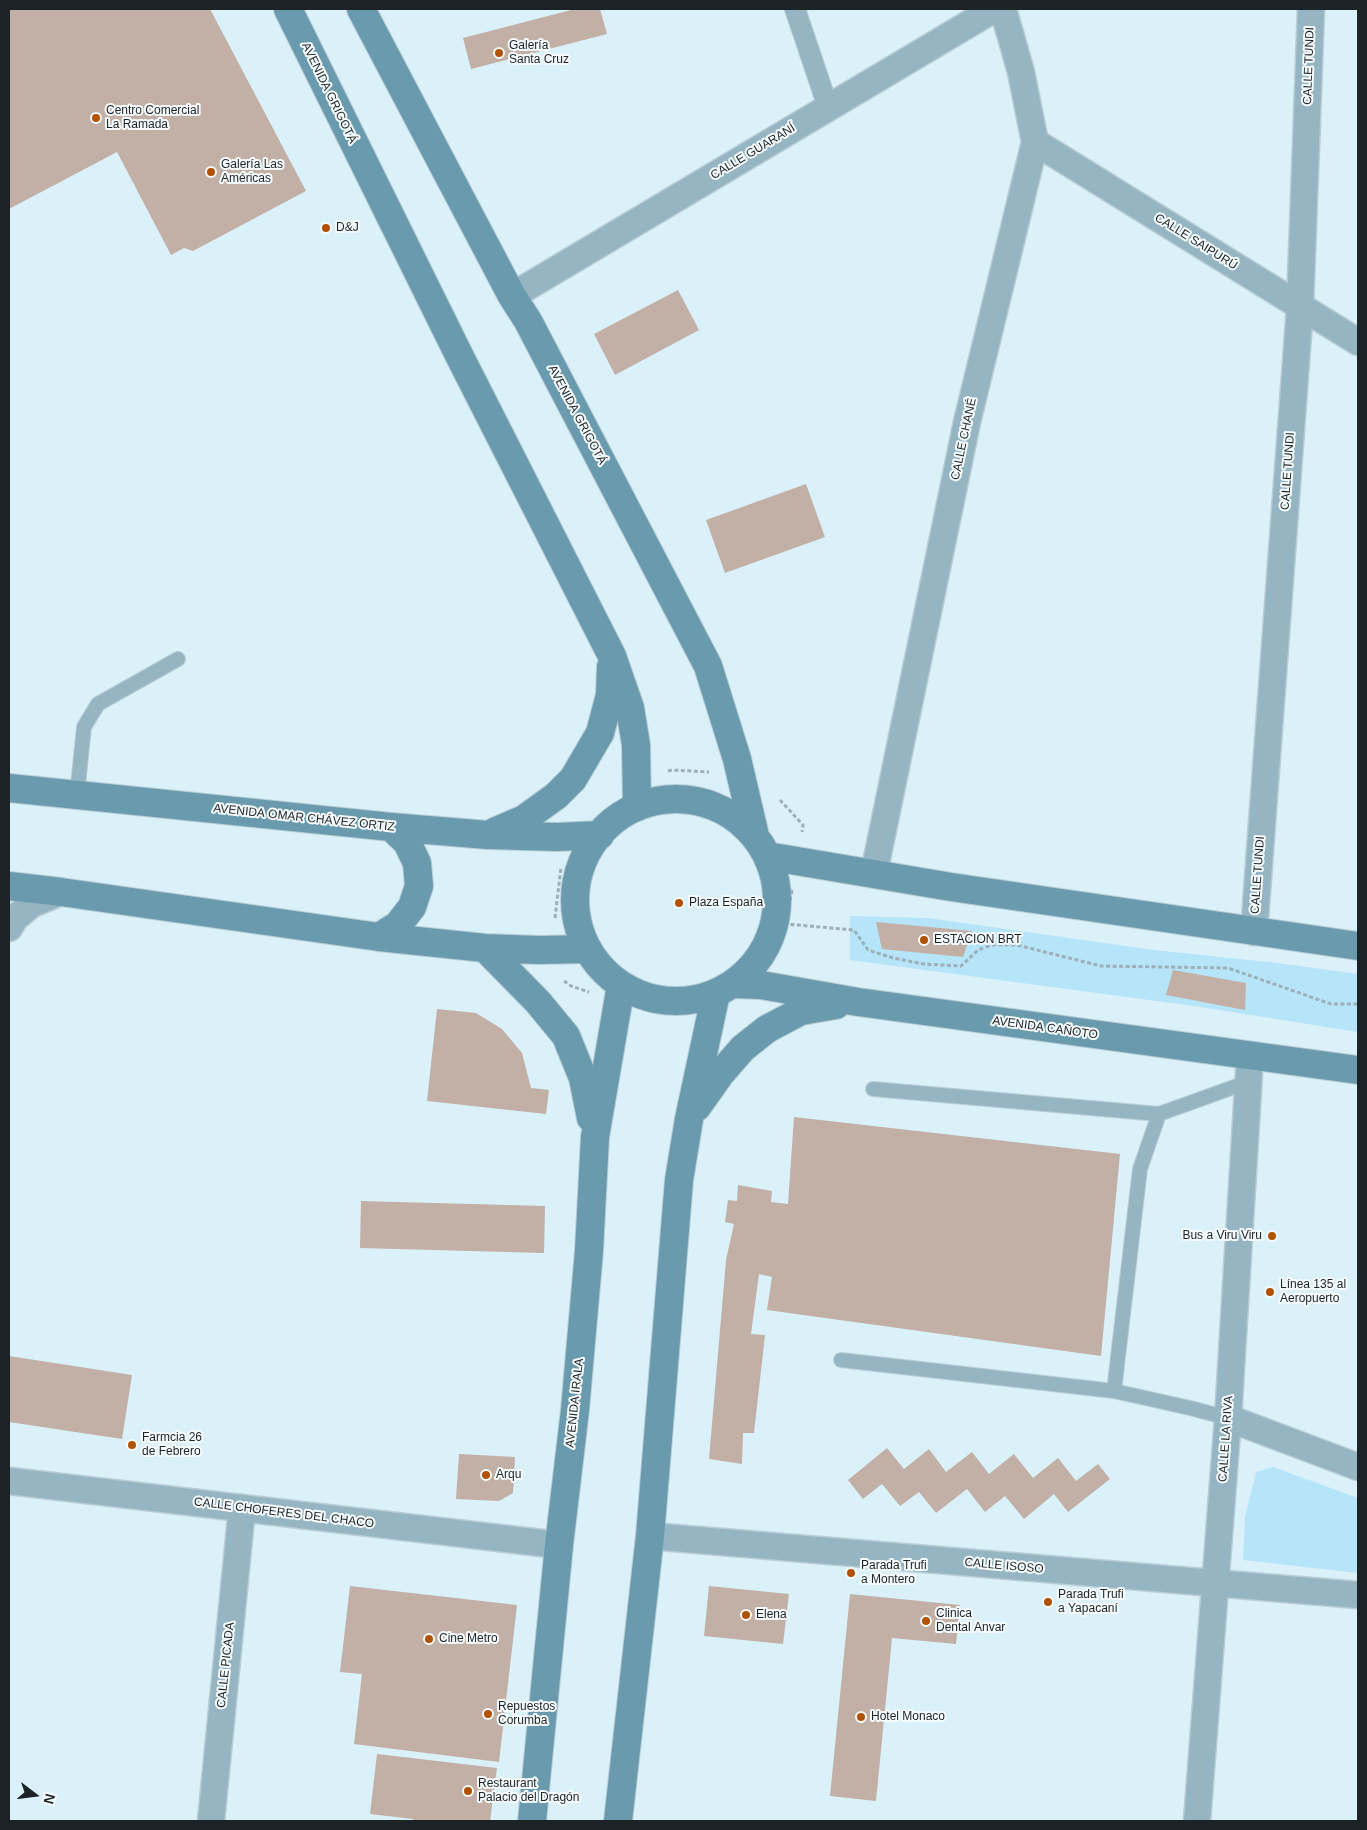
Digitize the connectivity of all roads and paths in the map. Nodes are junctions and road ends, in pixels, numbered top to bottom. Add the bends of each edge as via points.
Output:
1 (288, 9) edge
2 (361, 9) edge
3 (795, 9) edge
4 (994, 9) edge
5 (1003, 9) edge
6 (1311, 9) edge
7 (828, 107) junction
8 (1035, 142) junction
9 (512, 296) junction
10 (1300, 307) junction
11 (1358, 342) edge
12 (612, 656) junction
13 (178, 659) dead end
14 (742, 782) junction
15 (9, 788) edge
16 (637, 794) junction
17 (78, 795) junction
18 (391, 827) junction
19 (488, 835) junction
20 (600, 835) junction
21 (572, 837) junction
22 (761, 846) junction
23 (797, 861) junction
24 (874, 873) junction
25 (9, 886) edge
26 (61, 892) junction
27 (786, 924) junction
28 (9, 928) edge
29 (1254, 932) junction
30 (379, 937) junction
31 (1358, 946) edge
32 (485, 948) junction
33 (588, 949) junction
34 (558, 950) junction
35 (761, 986) junction
36 (619, 993) junction
37 (721, 995) junction
38 (858, 1002) junction
39 (1358, 1004) edge
40 (1249, 1069) junction
41 (1358, 1070) edge
42 (873, 1090) dead end
43 (1159, 1114) junction
44 (689, 1118) junction
45 (595, 1138) junction
46 (841, 1360) dead end
47 (1114, 1391) junction
48 (1228, 1418) junction
49 (1358, 1467) edge
50 (9, 1481) edge
51 (242, 1508) junction
52 (650, 1536) junction
53 (559, 1545) junction
54 (1215, 1583) junction
55 (1358, 1595) edge
56 (211, 1821) edge
57 (532, 1821) edge
58 (618, 1821) edge
59 (1196, 1821) edge

1 - 12 main road, AVENIDA GRIGOTÁ
2 - 9 main road, AVENIDA GRIGOTÁ
3 - 7 street
4 - 7 street, CALLE GUARANÍ
5 - 8 street, CALLE CHANÉ via 1021,72
6 - 10 street, CALLE TUNDI
7 - 9 street, CALLE GUARANÍ
8 - 10 street, CALLE SAIPURÚ
8 - 24 street, CALLE CHANÉ via 967,422
9 - 14 main road, AVENIDA GRIGOTÁ via 708,666
10 - 11 street, CALLE SAIPURÚ
10 - 29 street, CALLE TUNDI
12 - 16 main road, AVENIDA GRIGOTÁ via 630,708 636,745
12 - 19 main road via 610,695 600,733 573,780 524,819
13 - 17 lane via 98,704 84,727
14 - 16 path via 708,772 672,770
14 - 22 main road, AVENIDA GRIGOTÁ
14 - 23 path via 776,796 803,825
15 - 17 main road, AVENIDA OMAR CHÁVEZ ORTIZ
16 - 20 main road
16 - 22 main road via 660,801 684,799 718,808 738,820
17 - 18 main road, AVENIDA OMAR CHÁVEZ ORTIZ
18 - 19 main road, AVENIDA OMAR CHÁVEZ ORTIZ
18 - 30 main road via 407,842 417,863 419,886 412,907 398,926
19 - 21 main road, AVENIDA OMAR CHÁVEZ ORTIZ
20 - 21 main road, AVENIDA OMAR CHÁVEZ ORTIZ
20 - 33 main road via 585,858 576,897 578,924
21 - 34 path via 560,871 554,932
22 - 23 main road
22 - 37 main road, AVENIDA GRIGOTÁ via 776,884 777,909 771,934 752,968
23 - 24 main road
23 - 27 path
24 - 29 main road
25 - 26 main road
26 - 28 street via 32,904 15,918
26 - 30 main road
27 - 35 path
27 - 39 path via 854,930 868,950 924,964 961,966 978,950 992,945 1017,945 1101,966 1228,968 1331,1004
29 - 31 main road
30 - 32 main road
32 - 34 main road
32 - 45 main road via 566,1036 583,1078
33 - 34 main road
33 - 36 main road
34 - 36 path via 564,982 571,986
35 - 37 main road, AVENIDA CAÑOTO
35 - 38 main road, AVENIDA CAÑOTO
36 - 37 main road via 666,1001
36 - 37 path via 640,1006 672,1009
36 - 45 main road, AVENIDA IRALA
37 - 44 main road
38 - 40 main road, AVENIDA CAÑOTO
38 - 44 main road via 801,1011 767,1029 742,1048
40 - 41 main road, AVENIDA CAÑOTO
40 - 43 lane
40 - 48 street, CALLE LA RIVA
42 - 43 lane
43 - 47 lane via 1140,1169
44 - 52 main road via 679,1180
45 - 53 main road, AVENIDA IRALA via 575,1410
46 - 47 lane
47 - 48 lane
48 - 49 street
48 - 54 street, CALLE LA RIVA
50 - 51 street, CALLE CHOFERES DEL CHACO
51 - 53 street, CALLE CHOFERES DEL CHACO
51 - 56 street, CALLE PICADA
52 - 54 street, CALLE ISOSO
52 - 58 main road
53 - 57 main road, AVENIDA IRALA
54 - 55 street, CALLE ISOSO
54 - 59 street, CALLE LA RIVA

